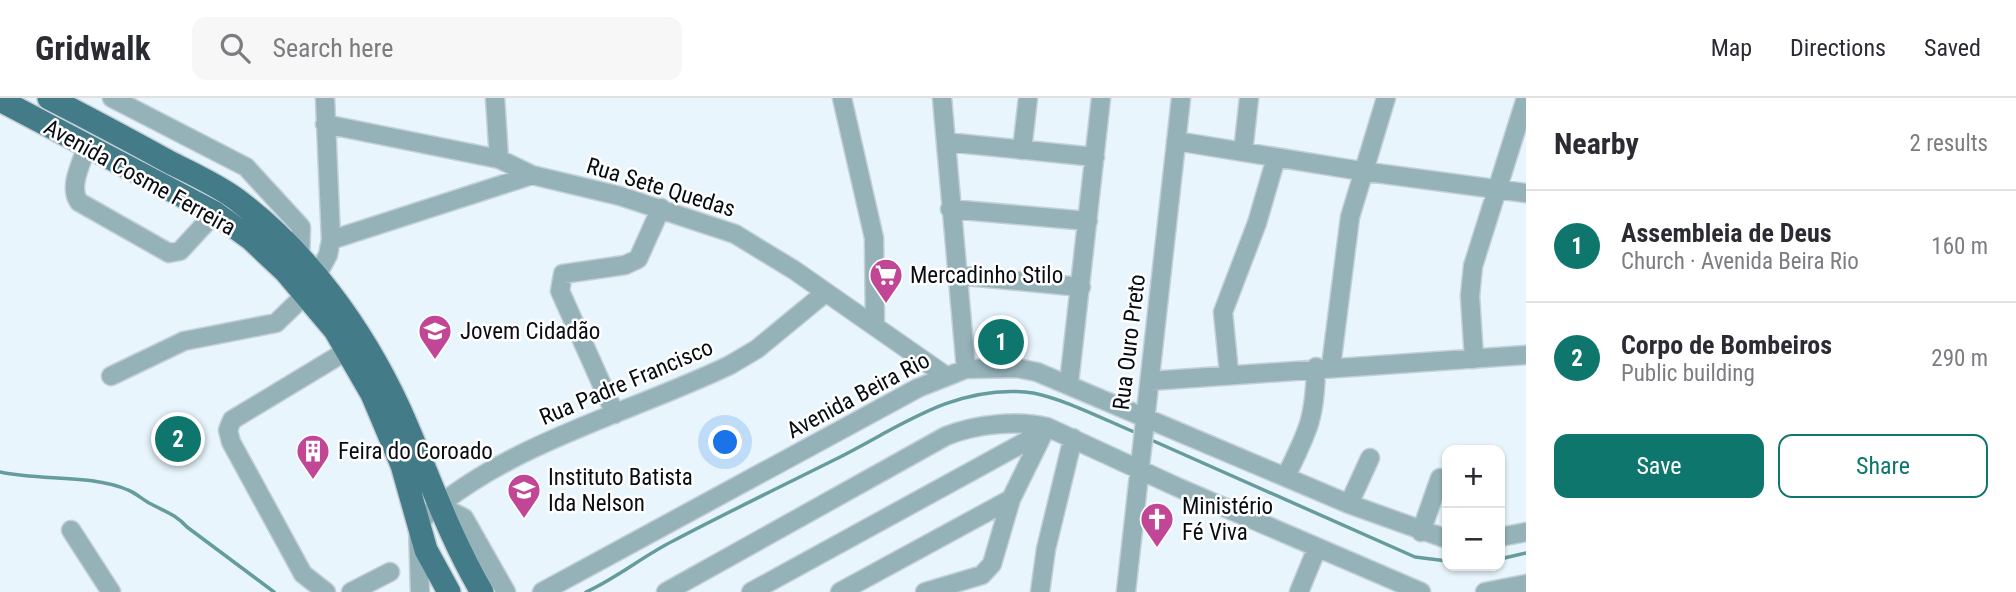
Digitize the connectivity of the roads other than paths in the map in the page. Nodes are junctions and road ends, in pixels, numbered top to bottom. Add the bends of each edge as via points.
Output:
1 (49, 98) edge
2 (112, 98) edge
3 (324, 98) edge
4 (495, 98) edge
5 (842, 98) edge
6 (942, 98) edge
7 (1028, 98) edge
8 (1101, 98) edge
9 (1181, 98) edge
10 (1248, 98) edge
11 (1259, 98) edge
12 (1386, 98) edge
13 (1526, 98) edge
14 (0, 100) edge
15 (1247, 121) junction
16 (325, 124) junction
17 (1176, 141) junction
18 (947, 142) junction
19 (87, 146) junction
20 (1022, 150) junction
21 (1243, 152) junction
22 (1095, 157) junction
23 (1276, 158) junction
24 (499, 159) junction
25 (1361, 171) junction
26 (532, 174) junction
27 (1496, 190) junction
28 (1526, 192) edge
29 (661, 208) junction
30 (950, 209) junction
31 (215, 213) junction
32 (1088, 221) junction
33 (331, 240) junction
34 (300, 259) junction
35 (956, 275) junction
36 (311, 286) junction
37 (1081, 287) junction
38 (825, 293) junction
39 (875, 325) junction
40 (348, 351) junction
41 (1526, 355) edge
42 (1474, 359) junction
43 (1324, 367) junction
44 (966, 369) junction
45 (1229, 373) junction
46 (111, 376) dead end
47 (946, 376) junction
48 (1150, 381) junction
49 (1069, 383) junction
50 (615, 414) junction
51 (1144, 423) junction
52 (1046, 429) junction
53 (1073, 438) junction
54 (1370, 458) dead end
55 (1138, 464) junction
56 (1286, 476) junction
57 (1440, 478) dead end
58 (1011, 499) junction
59 (1349, 504) junction
60 (438, 505) junction
61 (418, 523) junction
62 (71, 530) dead end
63 (1421, 532) junction
64 (1526, 532) edge
65 (1505, 536) edge
66 (1442, 538) edge
67 (1317, 548) junction
68 (390, 572) dead end
69 (1526, 584) edge
70 (677, 589) edge
71 (111, 592) edge
72 (326, 592) edge
73 (351, 592) edge
74 (419, 592) edge
75 (449, 592) edge
76 (482, 592) edge
77 (506, 592) edge
78 (542, 592) edge
79 (751, 592) edge
80 (840, 592) edge
81 (925, 592) edge
82 (1040, 592) edge
83 (1126, 592) edge
84 (1299, 592) edge
85 (1421, 592) edge
86 (1485, 592) edge

1 - 34 main road, Avenida Cosme Ferreira via 227,193
2 - 34 street via 247,167 300,227
3 - 16 street
4 - 24 street
5 - 39 street via 874,238
6 - 18 street
7 - 20 street
8 - 22 street
9 - 17 street, Rua Ouro Preto
10 - 15 street
11 - 15 street
12 - 25 street
13 - 27 street
14 - 19 main road, Avenida Cosme Ferreira
15 - 21 street
16 - 24 street, Rua Sete Quedas
16 - 33 street
17 - 21 street
17 - 48 street, Rua Ouro Preto
18 - 20 street
18 - 30 street
19 - 31 main road, Avenida Cosme Ferreira
19 - 31 street via 74,188 79,202 169,253 180,251
20 - 22 street
21 - 23 street
22 - 32 street
23 - 25 street
23 - 45 street via 1223,312
24 - 26 street, Rua Sete Quedas
25 - 27 street
25 - 43 street
26 - 29 street, Rua Sete Quedas
26 - 33 street
27 - 28 street
27 - 42 street via 1473,266
29 - 38 street, Rua Sete Quedas via 735,234
29 - 50 street via 638,259 563,274 560,290
30 - 32 street
30 - 35 street
31 - 36 main road, Avenida Cosme Ferreira
32 - 37 street
33 - 36 street via 328,256
34 - 36 main road, Avenida Cosme Ferreira
35 - 37 street
35 - 44 street
36 - 40 main road, Avenida Cosme Ferreira
36 - 46 street via 276,323 184,341
36 - 60 main road, Avenida Cosme Ferreira via 352,325 379,369
37 - 49 street
38 - 39 street, Rua Sete Quedas
38 - 50 street, Rua Padre Francisco via 757,349 700,379
39 - 47 street, Rua Sete Quedas
40 - 61 main road, Avenida Cosme Ferreira via 391,436
40 - 72 street via 232,420 228,430 230,442 303,575
41 - 42 street
42 - 43 street
43 - 45 street
43 - 56 street via 1311,422
44 - 47 street, Avenida Beira Rio
44 - 49 street, Avenida Beira Rio via 1017,368
45 - 48 street
47 - 78 street, Avenida Beira Rio
48 - 51 street, Rua Ouro Preto
49 - 51 street, Avenida Beira Rio
50 - 60 street, Rua Padre Francisco via 509,461
51 - 55 street, Rua Ouro Preto
51 - 56 street, Avenida Beira Rio
52 - 53 street
52 - 58 street
52 - 70 street via 979,427 946,436
52 - 79 street
53 - 55 street
53 - 82 street
54 - 59 street
55 - 67 street
55 - 83 street, Rua Ouro Preto
56 - 59 street, Avenida Beira Rio
57 - 63 street
58 - 80 street
58 - 81 street via 987,570
59 - 63 street, Avenida Beira Rio
60 - 61 street, Rua Padre Francisco
60 - 76 main road, Avenida Cosme Ferreira
60 - 77 street via 464,518
61 - 74 street
61 - 75 main road, Avenida Cosme Ferreira via 426,550
62 - 71 street
63 - 66 street, Avenida Beira Rio
64 - 65 street
67 - 84 street
67 - 85 street
68 - 73 street
69 - 86 street

